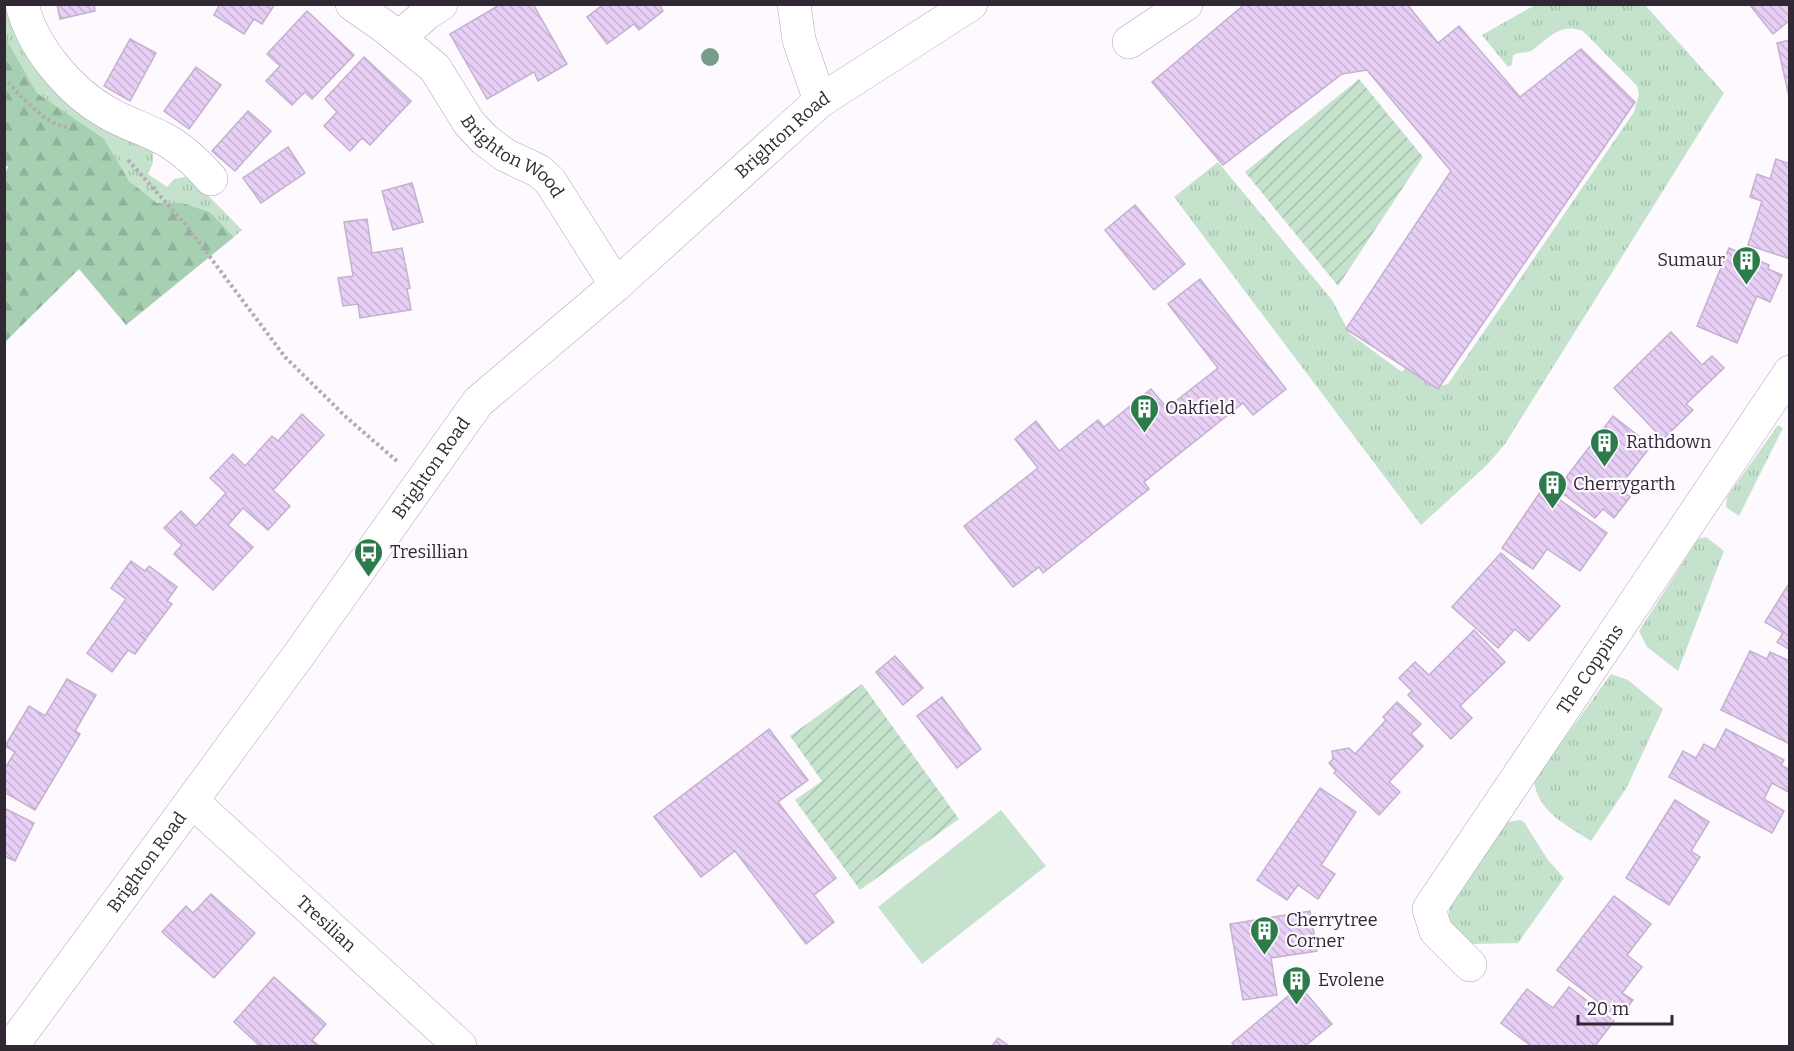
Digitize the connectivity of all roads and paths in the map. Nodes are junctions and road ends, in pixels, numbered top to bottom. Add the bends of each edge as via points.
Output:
1 (22, 4) edge
2 (352, 4) edge
3 (441, 4) edge
4 (795, 4) edge
5 (970, 4) edge
6 (1186, 4) edge
7 (399, 38) junction
8 (1129, 42) dead end
9 (4, 78) edge
10 (820, 101) junction
11 (72, 126) dead end
12 (118, 153) dead end
13 (211, 179) dead end
14 (616, 285) junction
15 (1790, 372) edge
16 (421, 482) junction
17 (192, 801) junction
18 (1470, 965) dead end
19 (12, 1047) edge
20 (460, 1047) edge

1 - 13 street via 46,58 71,83 106,112 165,139
2 - 7 street, Brighton Wood
3 - 7 street
4 - 10 street via 799,40
5 - 10 street, Brighton Road
6 - 8 street
7 - 14 street, Brighton Wood via 435,68 469,123 485,140 505,155 539,171 550,182
9 - 11 path via 33,108 62,127
10 - 14 street, Brighton Road
12 - 16 path via 136,167 186,225 285,357
14 - 16 street, Brighton Road via 478,402
15 - 18 street, The Coppins via 1429,909 1436,931
16 - 17 street, Brighton Road
17 - 19 street, Brighton Road
17 - 20 street, Tresilian

